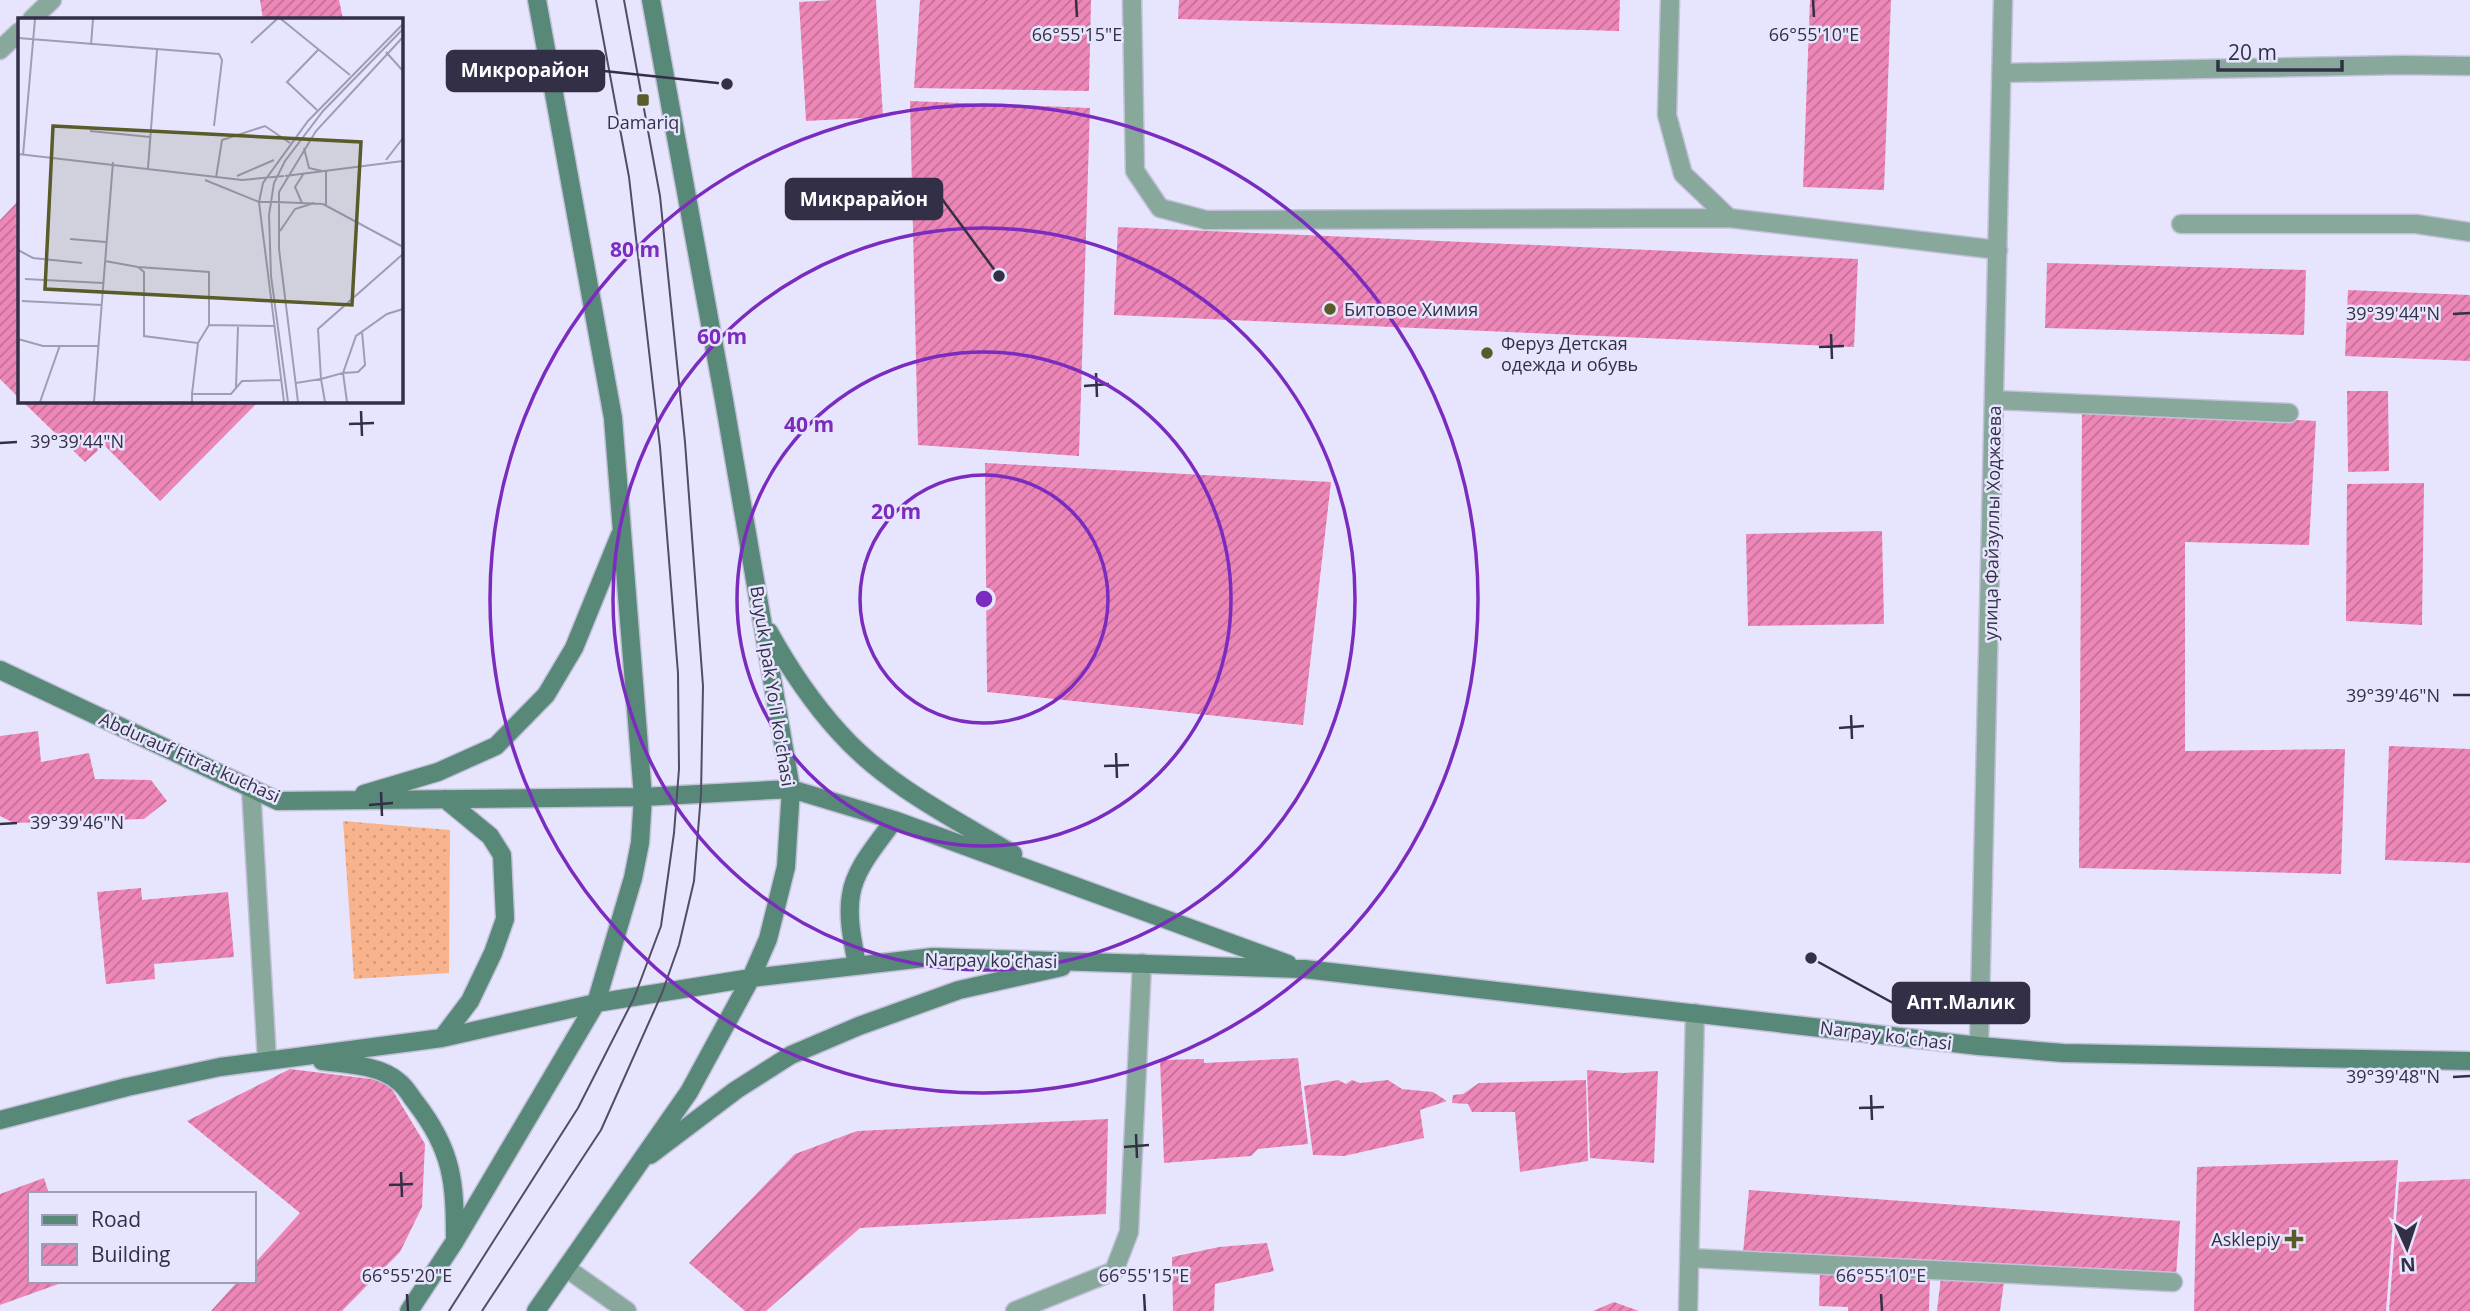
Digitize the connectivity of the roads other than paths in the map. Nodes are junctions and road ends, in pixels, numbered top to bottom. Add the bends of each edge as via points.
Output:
1 (52, 0) edge
2 (537, 0) edge
3 (651, 0) edge
4 (1132, 0) edge
5 (1670, 0) edge
6 (2003, 0) edge
7 (33, 18) edge
8 (18, 33) edge
9 (0, 50) edge
10 (2470, 66) edge
11 (2002, 73) junction
12 (1728, 218) junction
13 (2180, 224) dead end
14 (2470, 232) edge
15 (1998, 250) junction
16 (1994, 400) junction
17 (2289, 413) dead end
18 (621, 532) junction
19 (762, 621) junction
20 (0, 670) edge
21 (251, 788) junction
22 (791, 789) junction
23 (643, 797) junction
24 (445, 799) junction
25 (345, 800) junction
26 (894, 820) junction
27 (1049, 875) junction
28 (1086, 962) junction
29 (1142, 964) junction
30 (857, 965) junction
31 (1304, 969) junction
32 (751, 978) junction
33 (596, 1003) junction
34 (1695, 1013) junction
35 (442, 1038) junction
36 (1979, 1046) junction
37 (301, 1058) junction
38 (267, 1060) junction
39 (2470, 1061) edge
40 (0, 1119) edge
41 (639, 1164) junction
42 (455, 1241) junction
43 (1690, 1258) junction
44 (566, 1268) junction
45 (2173, 1282) dead end
46 (409, 1311) edge
47 (536, 1311) edge
48 (627, 1311) edge
49 (1015, 1311) edge
50 (1688, 1311) edge

1 - 7 street
2 - 18 main road via 613,418
3 - 19 main road, Buyuk Ipak Yo'li ko'chasi
4 - 12 street via 1135,171 1160,208 1206,220
5 - 12 street via 1667,115 1683,174
6 - 11 street, улица Файзуллы Ходжаева
8 - 9 street
10 - 11 street
11 - 15 street, улица Файзуллы Ходжаева
12 - 15 street
13 - 14 street via 2416,224
15 - 16 street, улица Файзуллы Ходжаева
16 - 17 street
16 - 36 street, улица Файзуллы Ходжаева
18 - 23 main road
18 - 25 main road via 560,672 546,695 496,746 438,772
19 - 22 main road, Buyuk Ipak Yo'li ko'chasi
19 - 27 main road via 795,677 840,733 890,778
20 - 21 main road, Abdurauf Fitrat kuchasi
21 - 25 main road, Abdurauf Fitrat kuchasi via 278,801
21 - 38 street
22 - 23 main road, Narpay ko'chasi
22 - 26 main road, Narpay ko'chasi
22 - 32 main road, Buyuk Ipak Yo'li ko'chasi via 786,867 768,939
23 - 24 main road, Abdurauf Fitrat kuchasi
23 - 33 main road via 633,878
24 - 25 main road, Abdurauf Fitrat kuchasi
24 - 35 main road via 490,836 502,855 505,919 470,1001
26 - 27 main road, Narpay ko'chasi
26 - 30 main road via 850,894
27 - 31 main road, Narpay ko'chasi
28 - 29 main road, Narpay ko'chasi
28 - 30 main road, Narpay ko'chasi via 933,957
28 - 41 main road via 959,990 790,1055
29 - 31 main road, Narpay ko'chasi
29 - 49 street via 1129,1232 1114,1271
30 - 32 main road, Narpay ko'chasi
31 - 34 main road, Narpay ko'chasi
32 - 33 main road, Narpay ko'chasi
32 - 41 main road, Buyuk Ipak Yo'li ko'chasi via 689,1092
33 - 35 main road, Narpay ko'chasi
33 - 42 main road
34 - 36 main road, Narpay ko'chasi
34 - 43 street
35 - 37 main road, Narpay ko'chasi
36 - 39 main road, Narpay ko'chasi via 2063,1053
37 - 38 main road
37 - 42 main road via 373,1069 399,1081 428,1119 447,1156 455,1188
38 - 40 main road via 127,1087
41 - 44 main road, Buyuk Ipak Yo'li ko'chasi
42 - 46 main road
43 - 45 street
43 - 50 street
44 - 47 main road, Buyuk Ipak Yo'li ko'chasi
44 - 48 street

